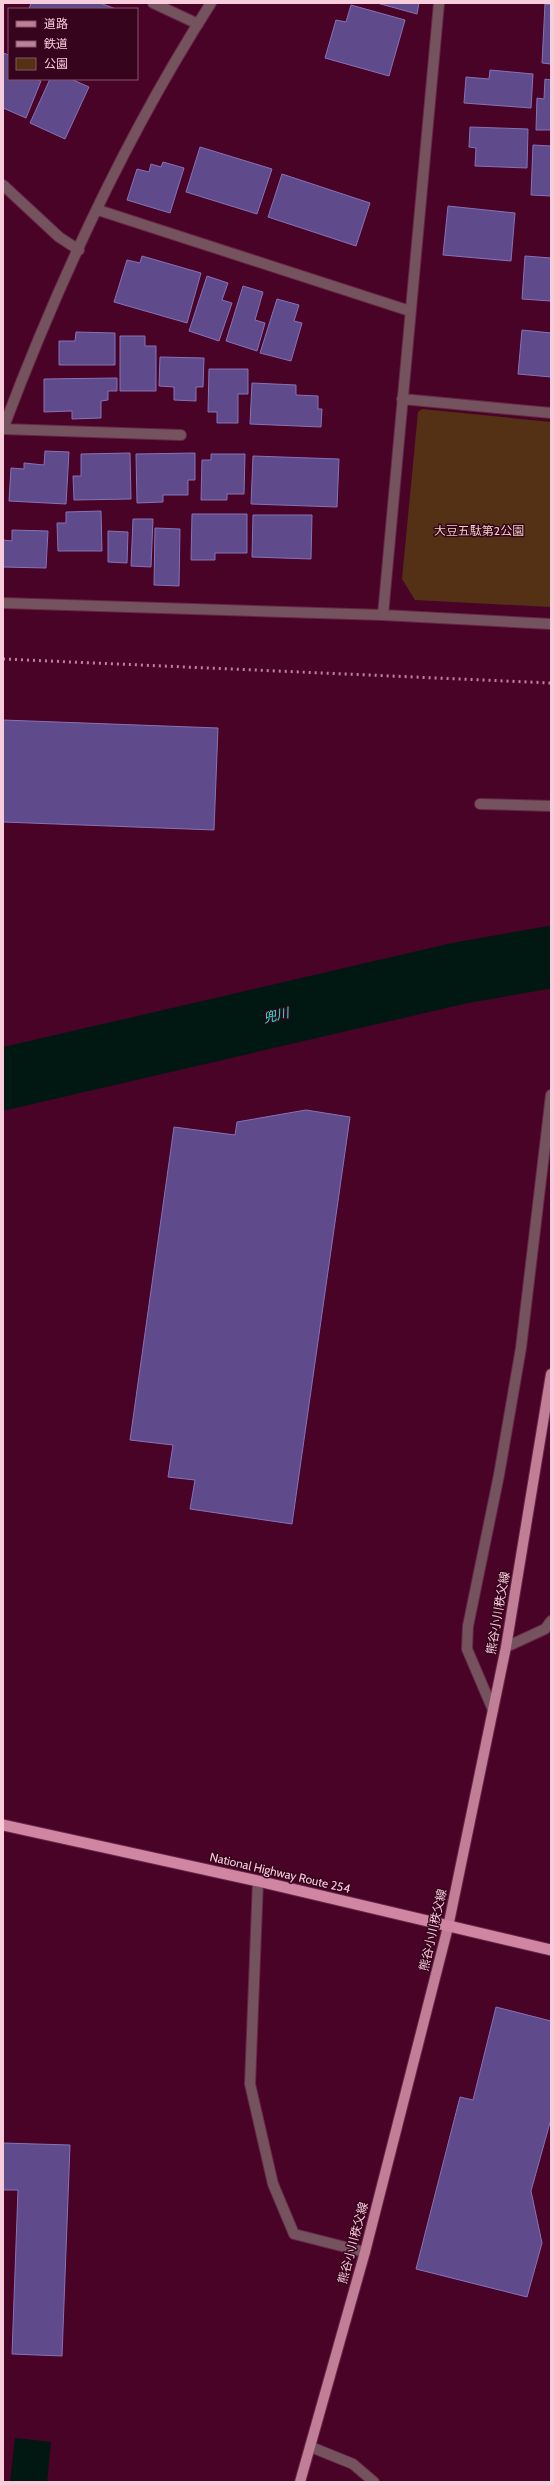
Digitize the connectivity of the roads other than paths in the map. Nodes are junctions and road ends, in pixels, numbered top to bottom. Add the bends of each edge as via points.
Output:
1 (153, 3) edge
2 (211, 3) edge
3 (439, 3) edge
4 (198, 24) junction
5 (3, 185) edge
6 (98, 210) junction
7 (78, 250) junction
8 (410, 311) junction
9 (402, 399) junction
10 (551, 414) edge
11 (3, 429) edge
12 (181, 435) dead end
13 (3, 603) edge
14 (383, 614) junction
15 (551, 624) edge
16 (480, 804) dead end
17 (551, 806) edge
18 (551, 1096) edge
19 (551, 1374) edge
20 (551, 1621) edge
21 (506, 1647) junction
22 (493, 1710) junction
23 (3, 1825) edge
24 (258, 1881) junction
25 (448, 1927) junction
26 (551, 1950) edge
27 (365, 2252) junction
28 (311, 2447) junction
29 (300, 2482) edge
30 (374, 2482) edge

1 - 4 street
2 - 4 street
3 - 8 street
4 - 6 street via 174,62
5 - 7 street via 59,237
6 - 7 street
6 - 8 street
7 - 11 street via 38,340
8 - 9 street
9 - 10 street
9 - 14 street
11 - 12 street
13 - 14 street
14 - 15 street
16 - 17 street
18 - 22 street via 521,1348 499,1475 468,1626 467,1649
19 - 21 main road, 熊谷小川秩父線
20 - 21 street via 545,1629
21 - 22 main road, 熊谷小川秩父線
22 - 25 main road, 熊谷小川秩父線
23 - 24 highway, National Highway Route 254
24 - 25 highway, National Highway Route 254
24 - 27 street via 250,2084 273,2184 294,2234
25 - 26 highway, National Highway Route 254
25 - 27 main road, 熊谷小川秩父線
27 - 28 main road, 熊谷小川秩父線
28 - 29 main road, 熊谷小川秩父線
28 - 30 street via 353,2464

